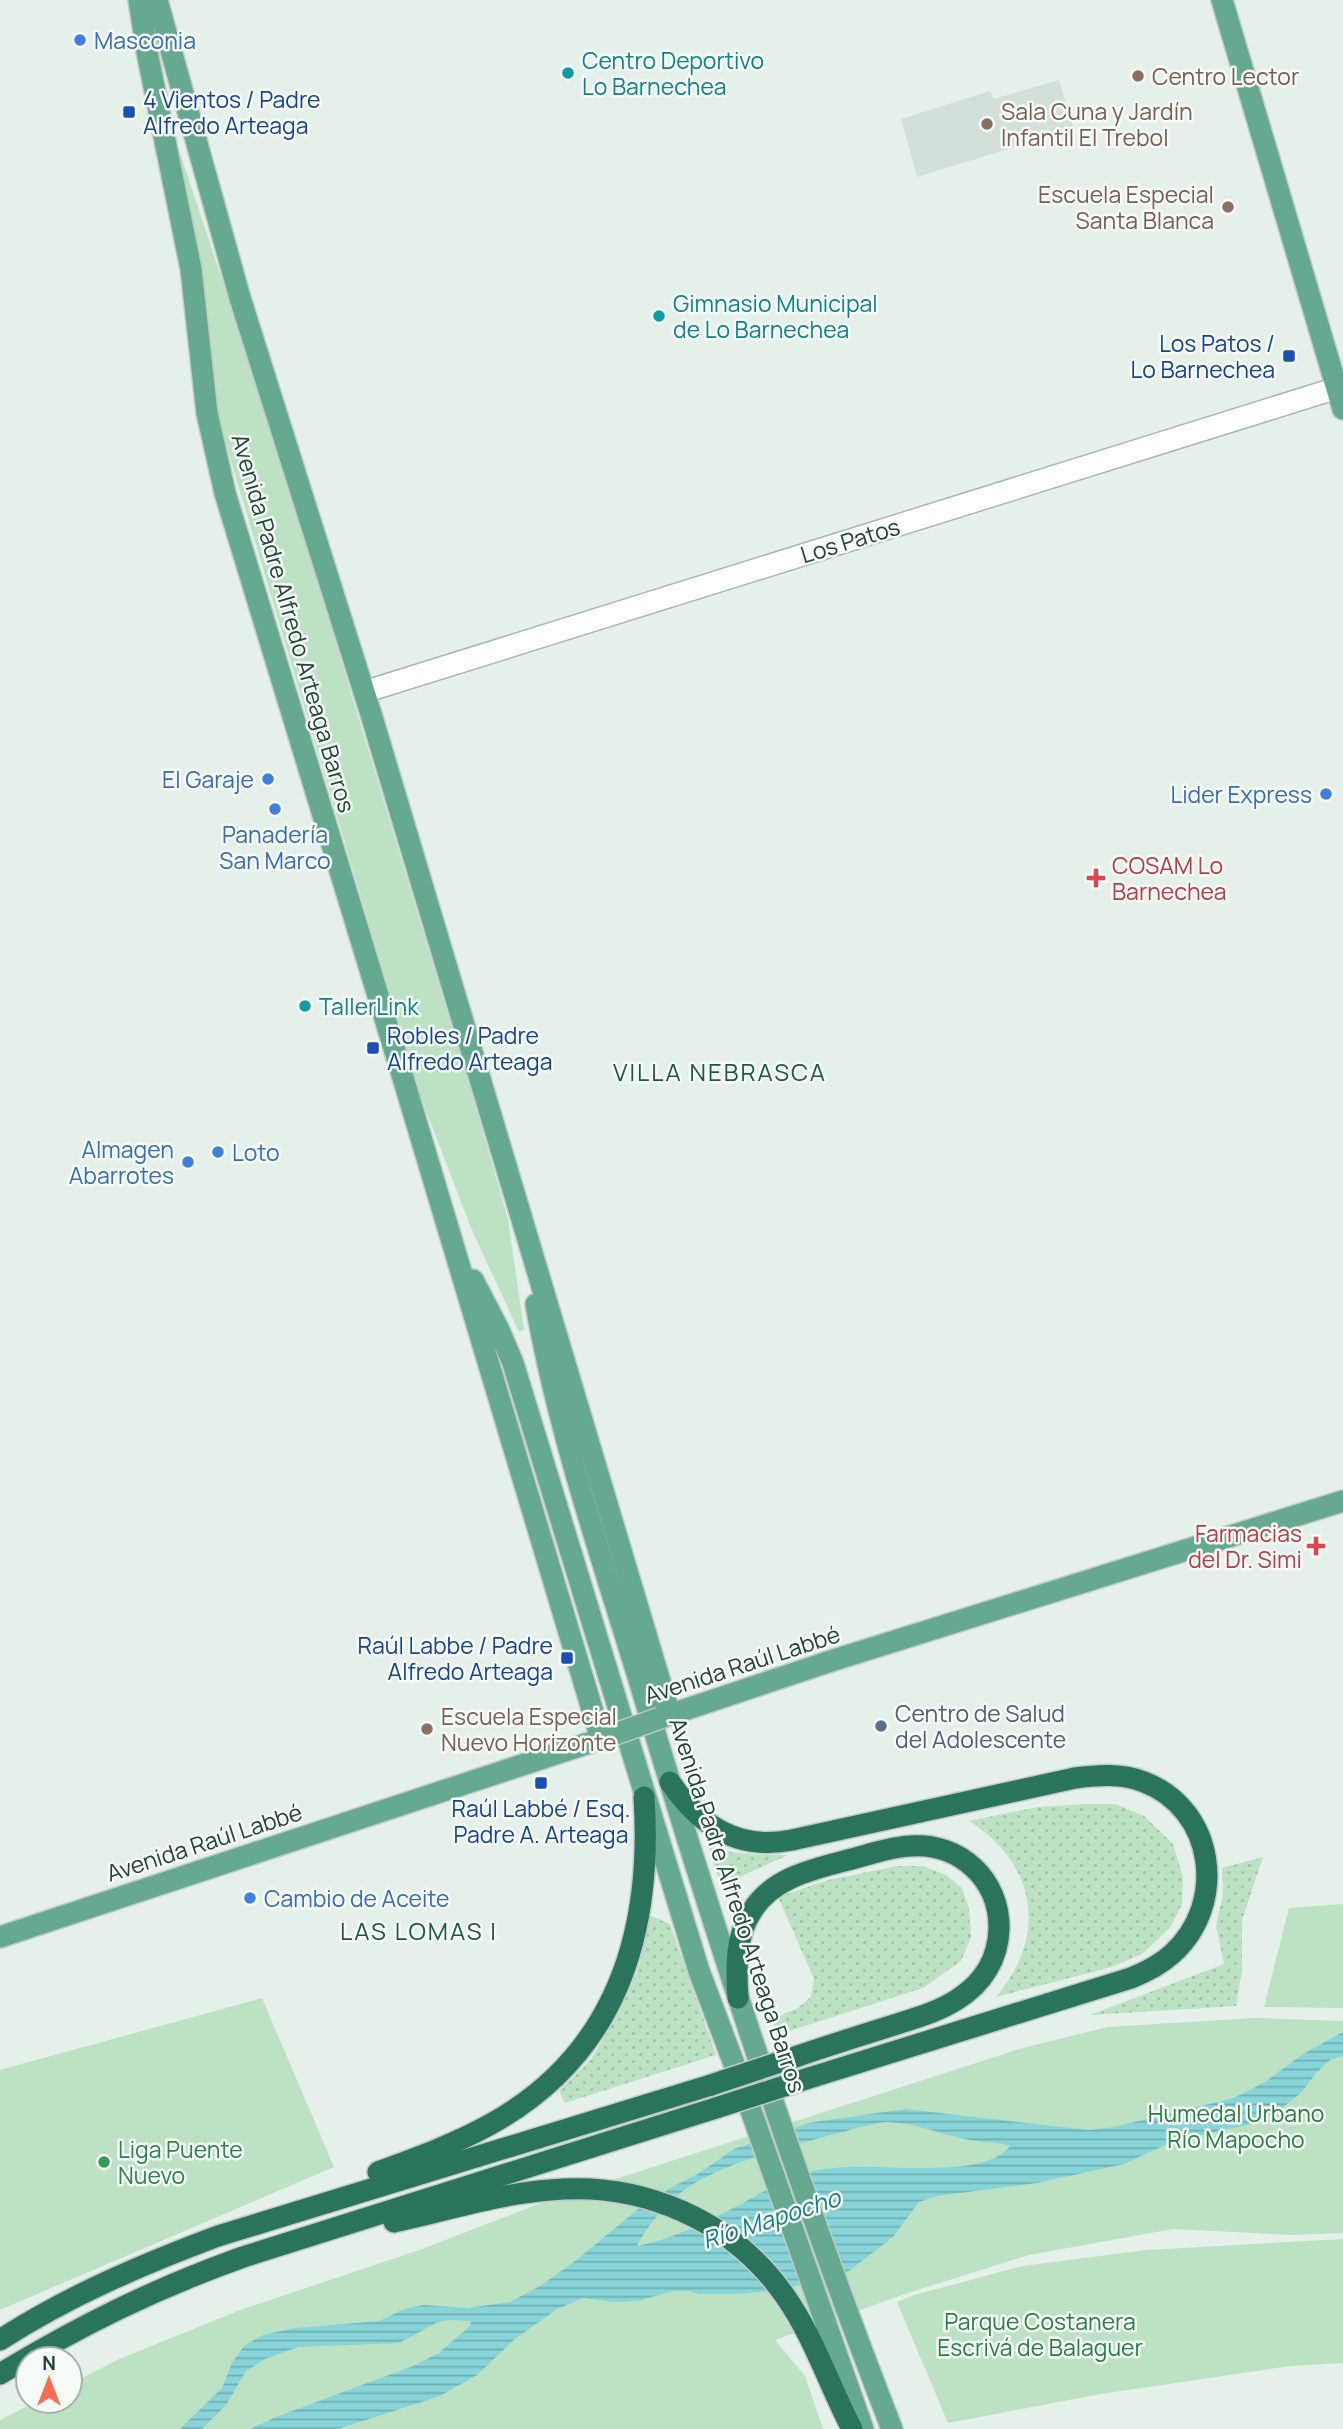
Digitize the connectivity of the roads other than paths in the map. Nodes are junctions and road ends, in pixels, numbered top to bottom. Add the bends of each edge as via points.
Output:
1 (139, 0) edge
2 (157, 0) edge
3 (1222, 0) edge
4 (1337, 388) junction
5 (1343, 409) edge
6 (364, 692) junction
7 (523, 1226) junction
8 (454, 1248) junction
9 (1343, 1500) edge
10 (665, 1717) junction
11 (604, 1738) junction
12 (670, 1782) junction
13 (644, 1797) junction
14 (0, 1937) edge
15 (737, 1998) junction
16 (280, 2216) junction
17 (299, 2239) junction
18 (0, 2340) edge
19 (822, 2341) junction
20 (0, 2374) edge
21 (839, 2404) junction
22 (842, 2429) edge
23 (852, 2429) edge
24 (863, 2429) edge
25 (892, 2429) edge

1 - 8 main road, Avenida Padre Alfredo Arteaga Barros via 191,270 207,413 218,466
2 - 6 main road, Avenida Padre Alfredo Arteaga Barros via 240,298
3 - 4 main road
4 - 5 main road
4 - 6 street, Los Patos
6 - 7 main road, Avenida Padre Alfredo Arteaga Barros
7 - 10 main road, Avenida Padre Alfredo Arteaga Barros
7 - 12 main road, Avenida Padre Alfredo Arteaga Barros via 551,1382
8 - 11 main road, Avenida Padre Alfredo Arteaga Barros
8 - 13 main road, Avenida Padre Alfredo Arteaga Barros via 513,1363
9 - 10 main road, Avenida Raúl Labbé
10 - 11 main road, Avenida Raúl Labbé, bridge
11 - 14 main road, Avenida Raúl Labbé
12 - 15 main road, Avenida Padre Alfredo Arteaga Barros
12 - 17 highway, bridge via 715,1829 762,1844 1075,1778 1108,1775 1142,1781 1167,1794 1186,1811 1199,1832 1208,1871 1205,1901 1183,1943 1162,1962 1131,1978
13 - 16 highway via 646,1867 632,1950 606,2013 572,2060 534,2096 473,2134
13 - 19 main road, Avenida Padre Alfredo Arteaga Barros via 699,1971 742,2085
15 - 16 highway, bridge via 737,1954 746,1921 761,1898 786,1880 910,1846 955,1854 977,1870 993,1893 999,1920 993,1959 971,1990 944,2007 711,2085
15 - 25 main road, Avenida Padre Alfredo Arteaga Barros
16 - 18 highway via 139,2267
17 - 19 highway via 512,2195 552,2189 608,2190 658,2200 716,2228 757,2261
17 - 20 highway via 141,2297
19 - 21 highway
19 - 24 main road, Avenida Padre Alfredo Arteaga Barros
21 - 22 highway
21 - 23 highway

